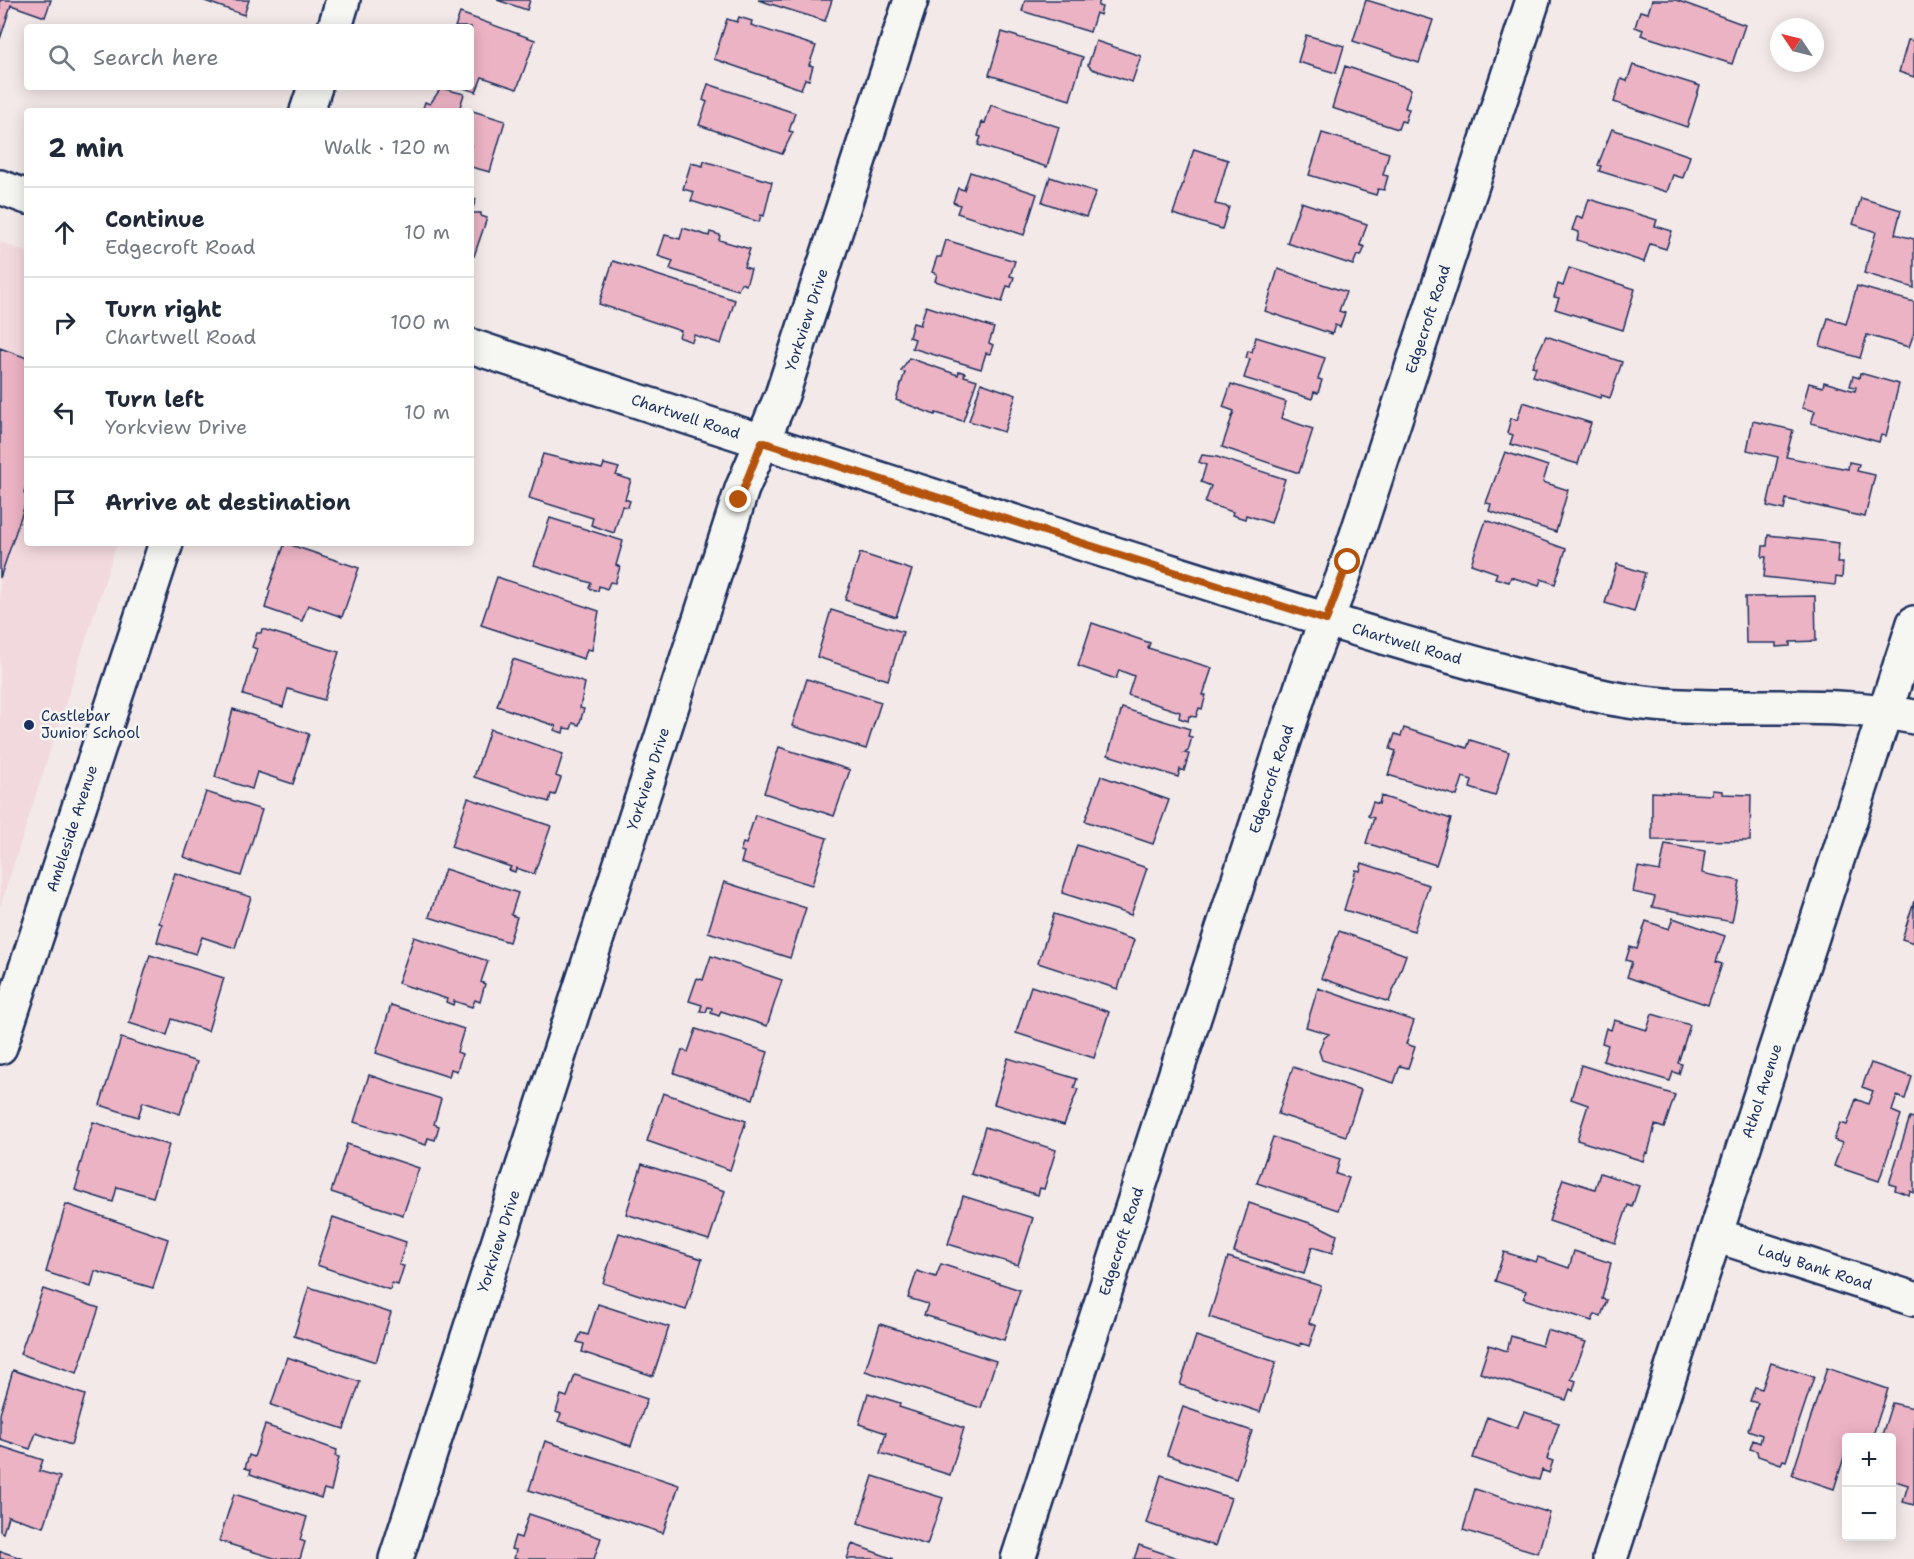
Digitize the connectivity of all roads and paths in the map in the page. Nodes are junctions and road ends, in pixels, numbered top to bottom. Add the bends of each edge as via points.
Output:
1 (343, 0) edge
2 (911, 0) edge
3 (1533, 0) edge
4 (335, 24) edge
5 (314, 90) edge
6 (308, 108) edge
7 (0, 188) edge
8 (24, 196) edge
9 (474, 347) edge
10 (762, 442) junction
11 (165, 546) edge
12 (1326, 620) junction
13 (1914, 623) edge
14 (1899, 714) edge
15 (0, 1047) edge
16 (1715, 1235) junction
17 (1914, 1299) edge
18 (396, 1559) edge
19 (1018, 1559) edge
20 (1610, 1559) edge

1 - 4 street
2 - 10 street, Yorkview Drive via 788,380
3 - 12 street, Edgecroft Road
5 - 6 street
7 - 8 street
9 - 10 street, Chartwell Road
10 - 12 street, Chartwell Road
10 - 18 street, Yorkview Drive via 742,489
11 - 15 street, Ambleside Avenue
12 - 14 street, Chartwell Road via 1595,695 1655,705 1829,707
12 - 19 street, Edgecroft Road
13 - 14 street, Athol Avenue
14 - 16 street, Athol Avenue
16 - 17 street, Lady Bank Road
16 - 20 street, Athol Avenue

